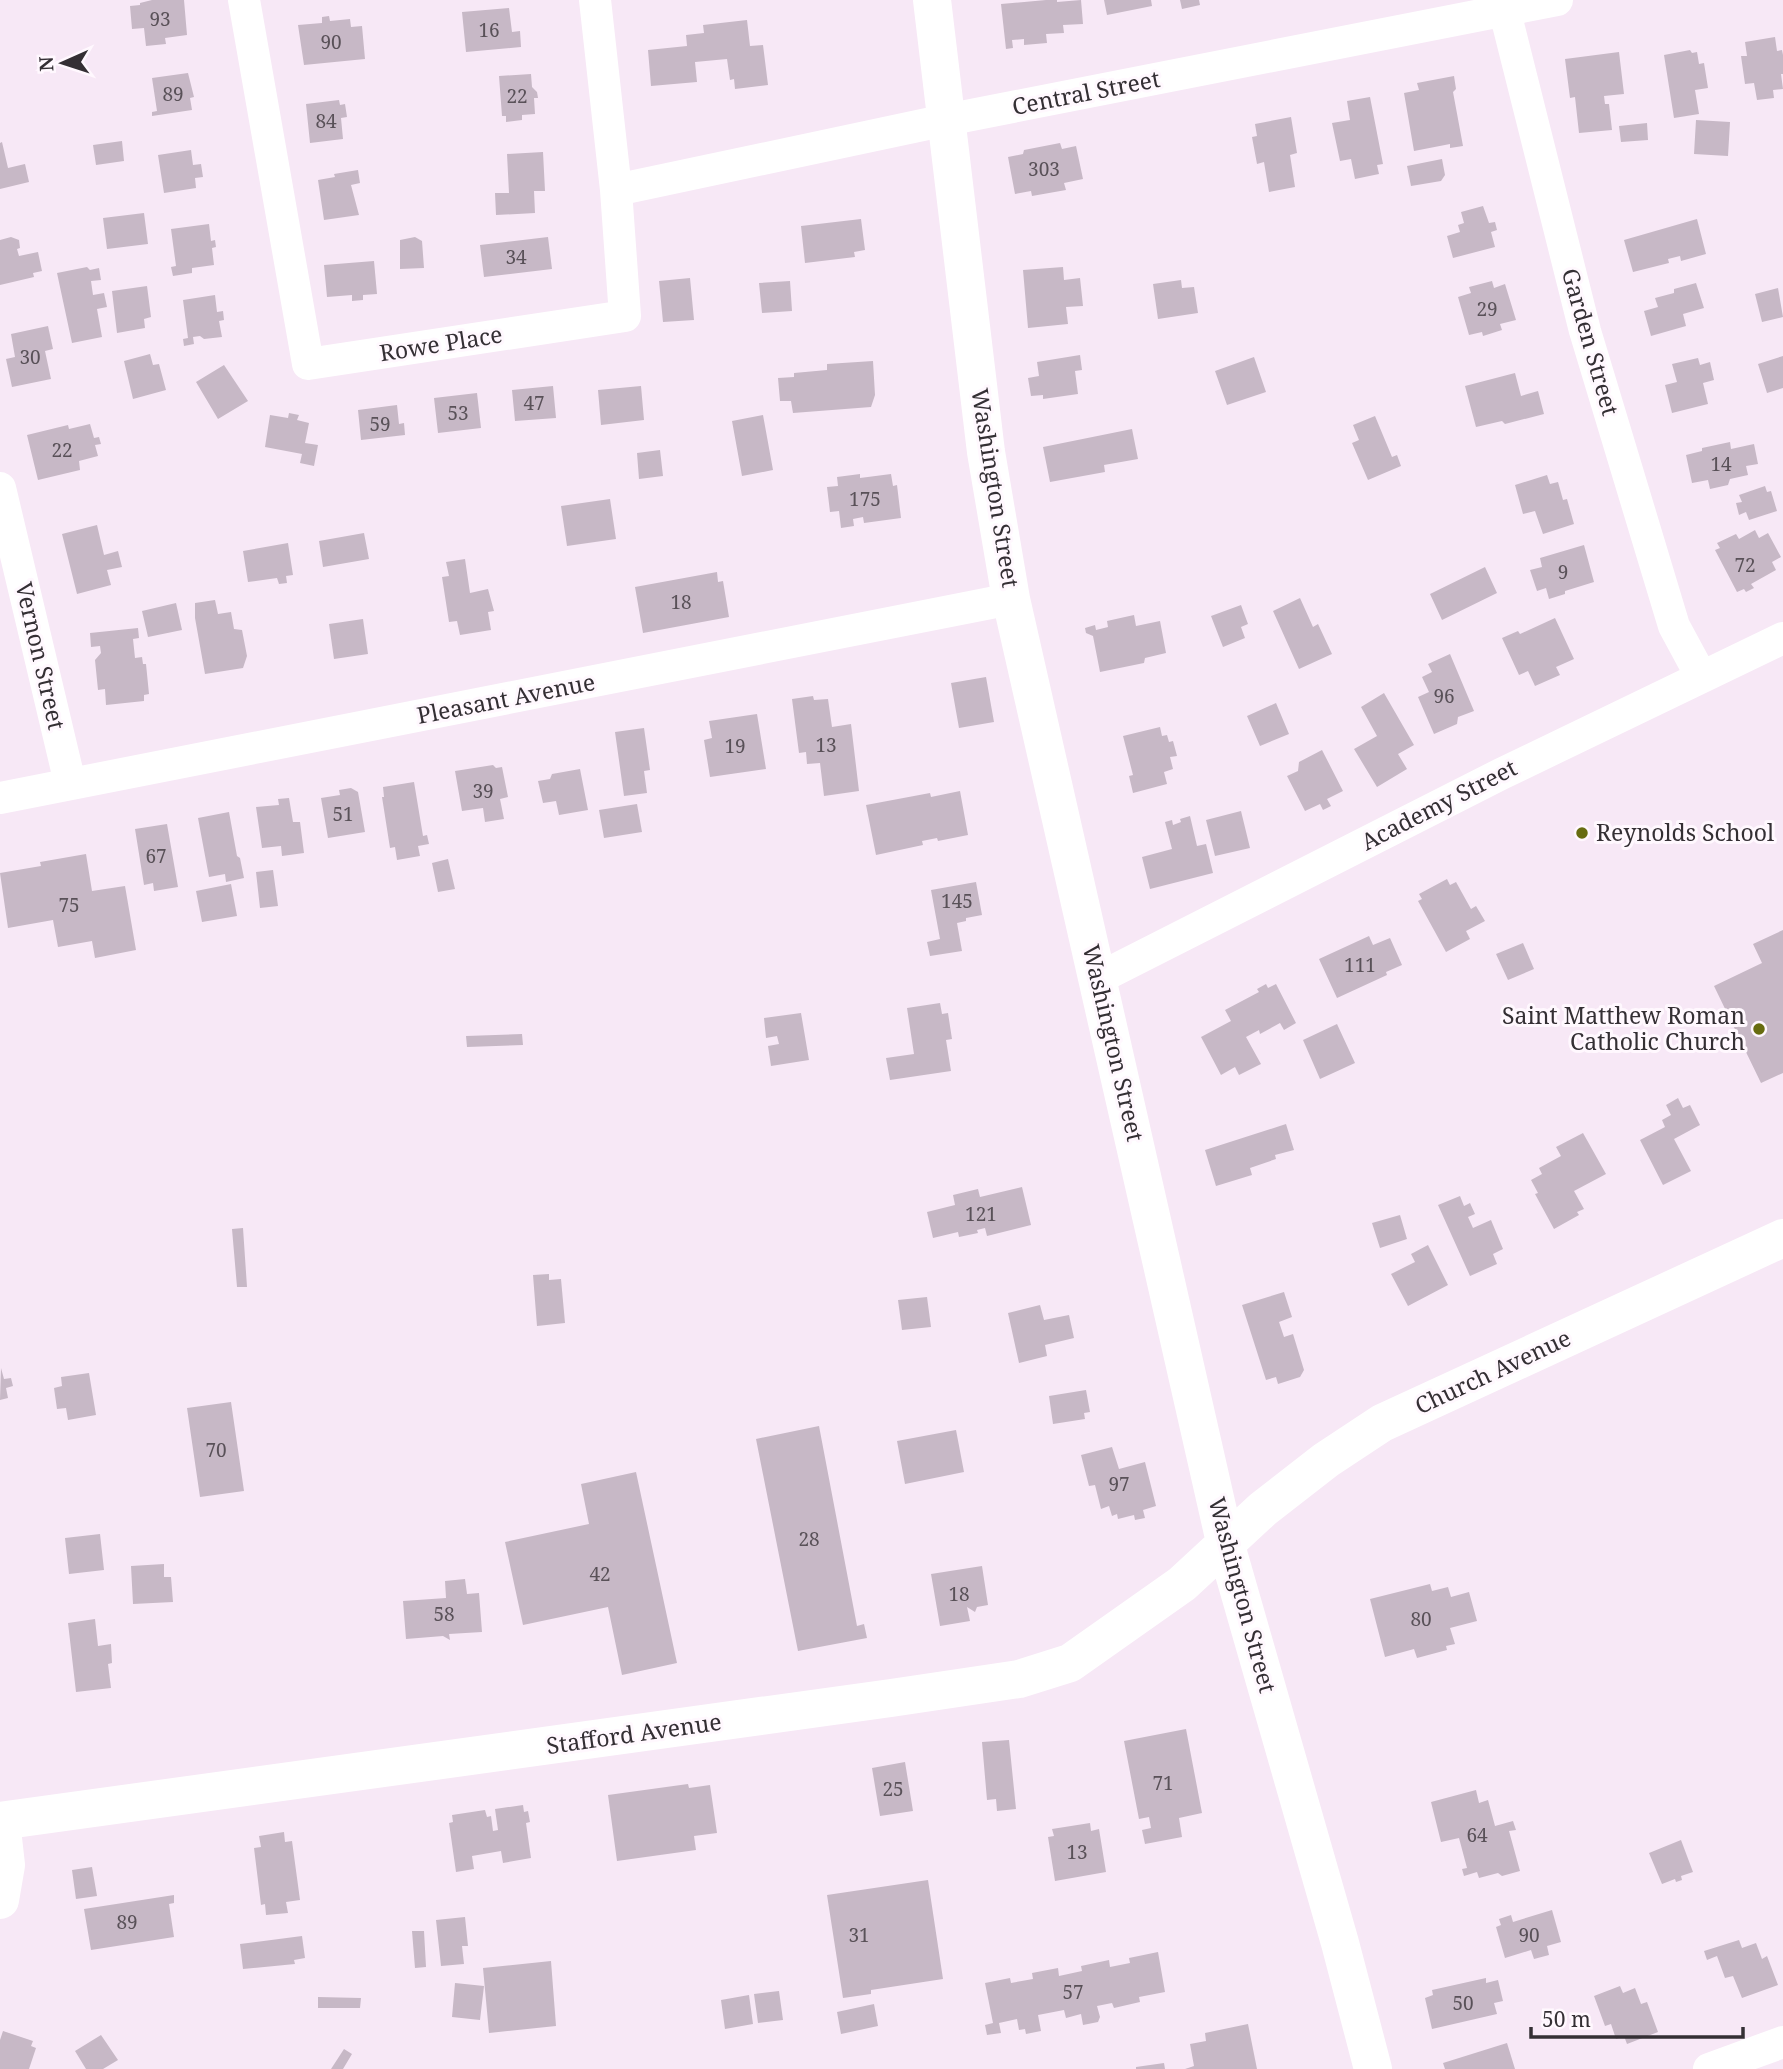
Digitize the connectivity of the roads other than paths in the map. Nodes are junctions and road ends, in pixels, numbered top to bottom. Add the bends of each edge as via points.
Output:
1 (244, 0) edge
2 (595, 0) edge
3 (933, 0) edge
4 (1557, 0) edge
5 (1503, 5) edge
6 (946, 120) junction
7 (616, 190) junction
8 (0, 488) edge
9 (1012, 599) junction
10 (1783, 638) edge
11 (1701, 676) junction
12 (70, 783) junction
13 (0, 798) edge
14 (1099, 978) junction
15 (1783, 1238) edge
16 (1225, 1542) junction
17 (0, 1819) edge
18 (0, 1900) edge
19 (1783, 2042) edge
20 (1373, 2069) edge
21 (1709, 2069) edge

1 - 7 street, Rowe Place via 308,364 625,316
2 - 7 street, Rowe Place
3 - 6 main road, Washington Street
4 - 5 street, Central Street
5 - 6 street, Central Street
5 - 11 street, Garden Street via 1585,331 1674,626
6 - 7 street, Central Street
6 - 9 main road, Washington Street via 986,452
8 - 12 street, Vernon Street
9 - 12 street, Pleasant Avenue
9 - 14 main road, Washington Street
10 - 11 street, Academy Street
11 - 14 street, Academy Street
12 - 13 street, Pleasant Avenue
14 - 16 main road, Washington Street
15 - 16 main road, Church Avenue via 1382,1423 1326,1460
16 - 17 main road, Stafford Avenue via 1182,1584 1070,1663 1019,1679
16 - 20 main road, Washington Street
17 - 18 main road via 6,1865
19 - 21 street

